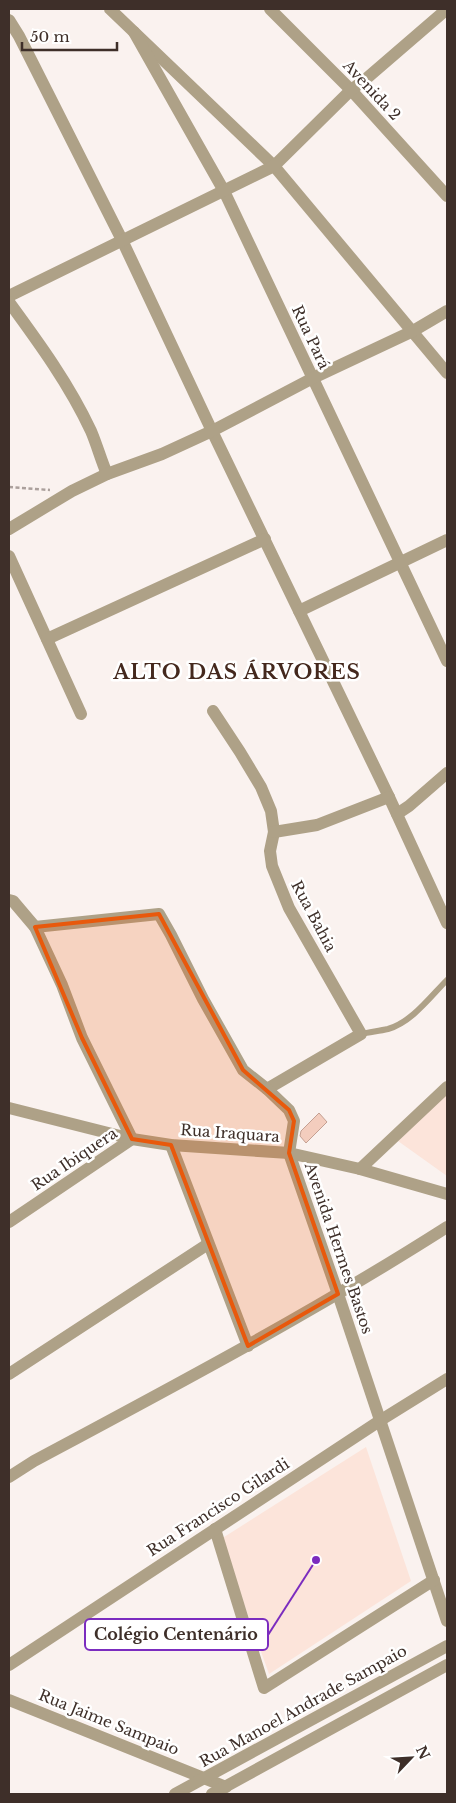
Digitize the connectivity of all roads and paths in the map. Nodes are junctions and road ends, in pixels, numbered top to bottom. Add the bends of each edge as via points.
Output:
1 (110, 9) edge
2 (270, 9) edge
3 (443, 13) edge
4 (9, 20) edge
5 (134, 32) junction
6 (351, 90) junction
7 (274, 166) junction
8 (224, 191) junction
9 (447, 196) edge
10 (122, 240) junction
11 (9, 296) edge
12 (9, 302) edge
13 (447, 311) edge
14 (413, 331) junction
15 (447, 373) edge
16 (313, 378) junction
17 (212, 431) junction
18 (107, 474) junction
19 (9, 487) edge
20 (72, 491) junction
21 (9, 529) edge
22 (265, 539) junction
23 (447, 540) edge
24 (9, 556) edge
25 (399, 563) junction
26 (299, 611) junction
27 (47, 639) junction
28 (447, 661) edge
29 (213, 711) dead end
30 (81, 714) dead end
31 (447, 773) edge
32 (390, 797) junction
33 (397, 814) junction
34 (274, 832) junction
35 (9, 900) edge
36 (447, 923) edge
37 (35, 927) junction
38 (447, 980) edge
39 (361, 1034) junction
40 (447, 1087) edge
41 (267, 1089) junction
42 (9, 1108) edge
43 (132, 1139) junction
44 (171, 1145) junction
45 (289, 1153) junction
46 (360, 1169) junction
47 (447, 1194) edge
48 (9, 1222) edge
49 (447, 1227) edge
50 (208, 1244) junction
51 (338, 1294) junction
52 (248, 1346) junction
53 (9, 1374) edge
54 (447, 1379) edge
55 (381, 1420) junction
56 (9, 1477) edge
57 (215, 1529) junction
58 (434, 1580) junction
59 (447, 1621) edge
60 (447, 1646) edge
61 (9, 1665) edge
62 (447, 1665) edge
63 (386, 1678) junction
64 (395, 1693) junction
65 (9, 1700) edge
66 (205, 1778) junction
67 (226, 1787) junction
68 (175, 1794) edge
69 (212, 1794) edge

1 - 5 street
2 - 6 street, Avenida 2
3 - 6 street
4 - 10 street
5 - 7 street
5 - 8 street, Rua Pará
6 - 7 street
6 - 9 street, Avenida 2
7 - 8 street
7 - 14 street
8 - 10 street
8 - 16 street, Rua Pará
10 - 11 street
10 - 17 street
12 - 18 street via 73,398 91,431
13 - 14 street
14 - 15 street
14 - 16 street
16 - 17 street
16 - 25 street, Rua Pará
17 - 18 street
17 - 22 street
18 - 20 street
19 - 20 path
20 - 21 street
22 - 26 street
22 - 27 street
23 - 25 street
24 - 27 street
25 - 26 street
25 - 28 street, Rua Pará
26 - 32 street
27 - 30 street
29 - 34 street, Rua Bahia via 260,787 271,811
31 - 33 street
32 - 33 street
32 - 34 street via 317,825
33 - 36 street
34 - 39 street, Rua Bahia via 270,850 279,885
35 - 37 street
37 - 41 street, Avenida Hermes Bastos via 159,914 243,1070
37 - 43 street via 82,1038
38 - 39 lane via 398,1024
39 - 41 street
40 - 46 street
41 - 45 street, Avenida Hermes Bastos via 289,1110 294,1121
42 - 43 street, Rua Iraquara
43 - 44 street, Rua Iraquara
43 - 48 street, Rua Ibiquera
44 - 45 street, Rua Iraquara
44 - 50 street
45 - 46 street, Rua Iraquara
45 - 51 street, Avenida Hermes Bastos
46 - 47 street, Rua Iraquara
49 - 51 street
50 - 52 street
50 - 53 street
51 - 52 street
51 - 55 street, Avenida Hermes Bastos
52 - 56 street
54 - 55 street, Rua Francisco Gilardi
55 - 57 street, Rua Francisco Gilardi
55 - 58 street, Avenida Hermes Bastos
57 - 58 street via 264,1688
57 - 61 street, Rua Francisco Gilardi
58 - 59 street, Avenida Hermes Bastos
60 - 63 street, Rua Manoel Andrade Sampaio
62 - 64 street
63 - 64 street
63 - 66 street, Rua Manoel Andrade Sampaio
64 - 67 street
65 - 66 street, Rua Jaime Sampaio
66 - 67 street, Rua Jaime Sampaio
66 - 68 street, Rua Manoel Andrade Sampaio
67 - 69 street

